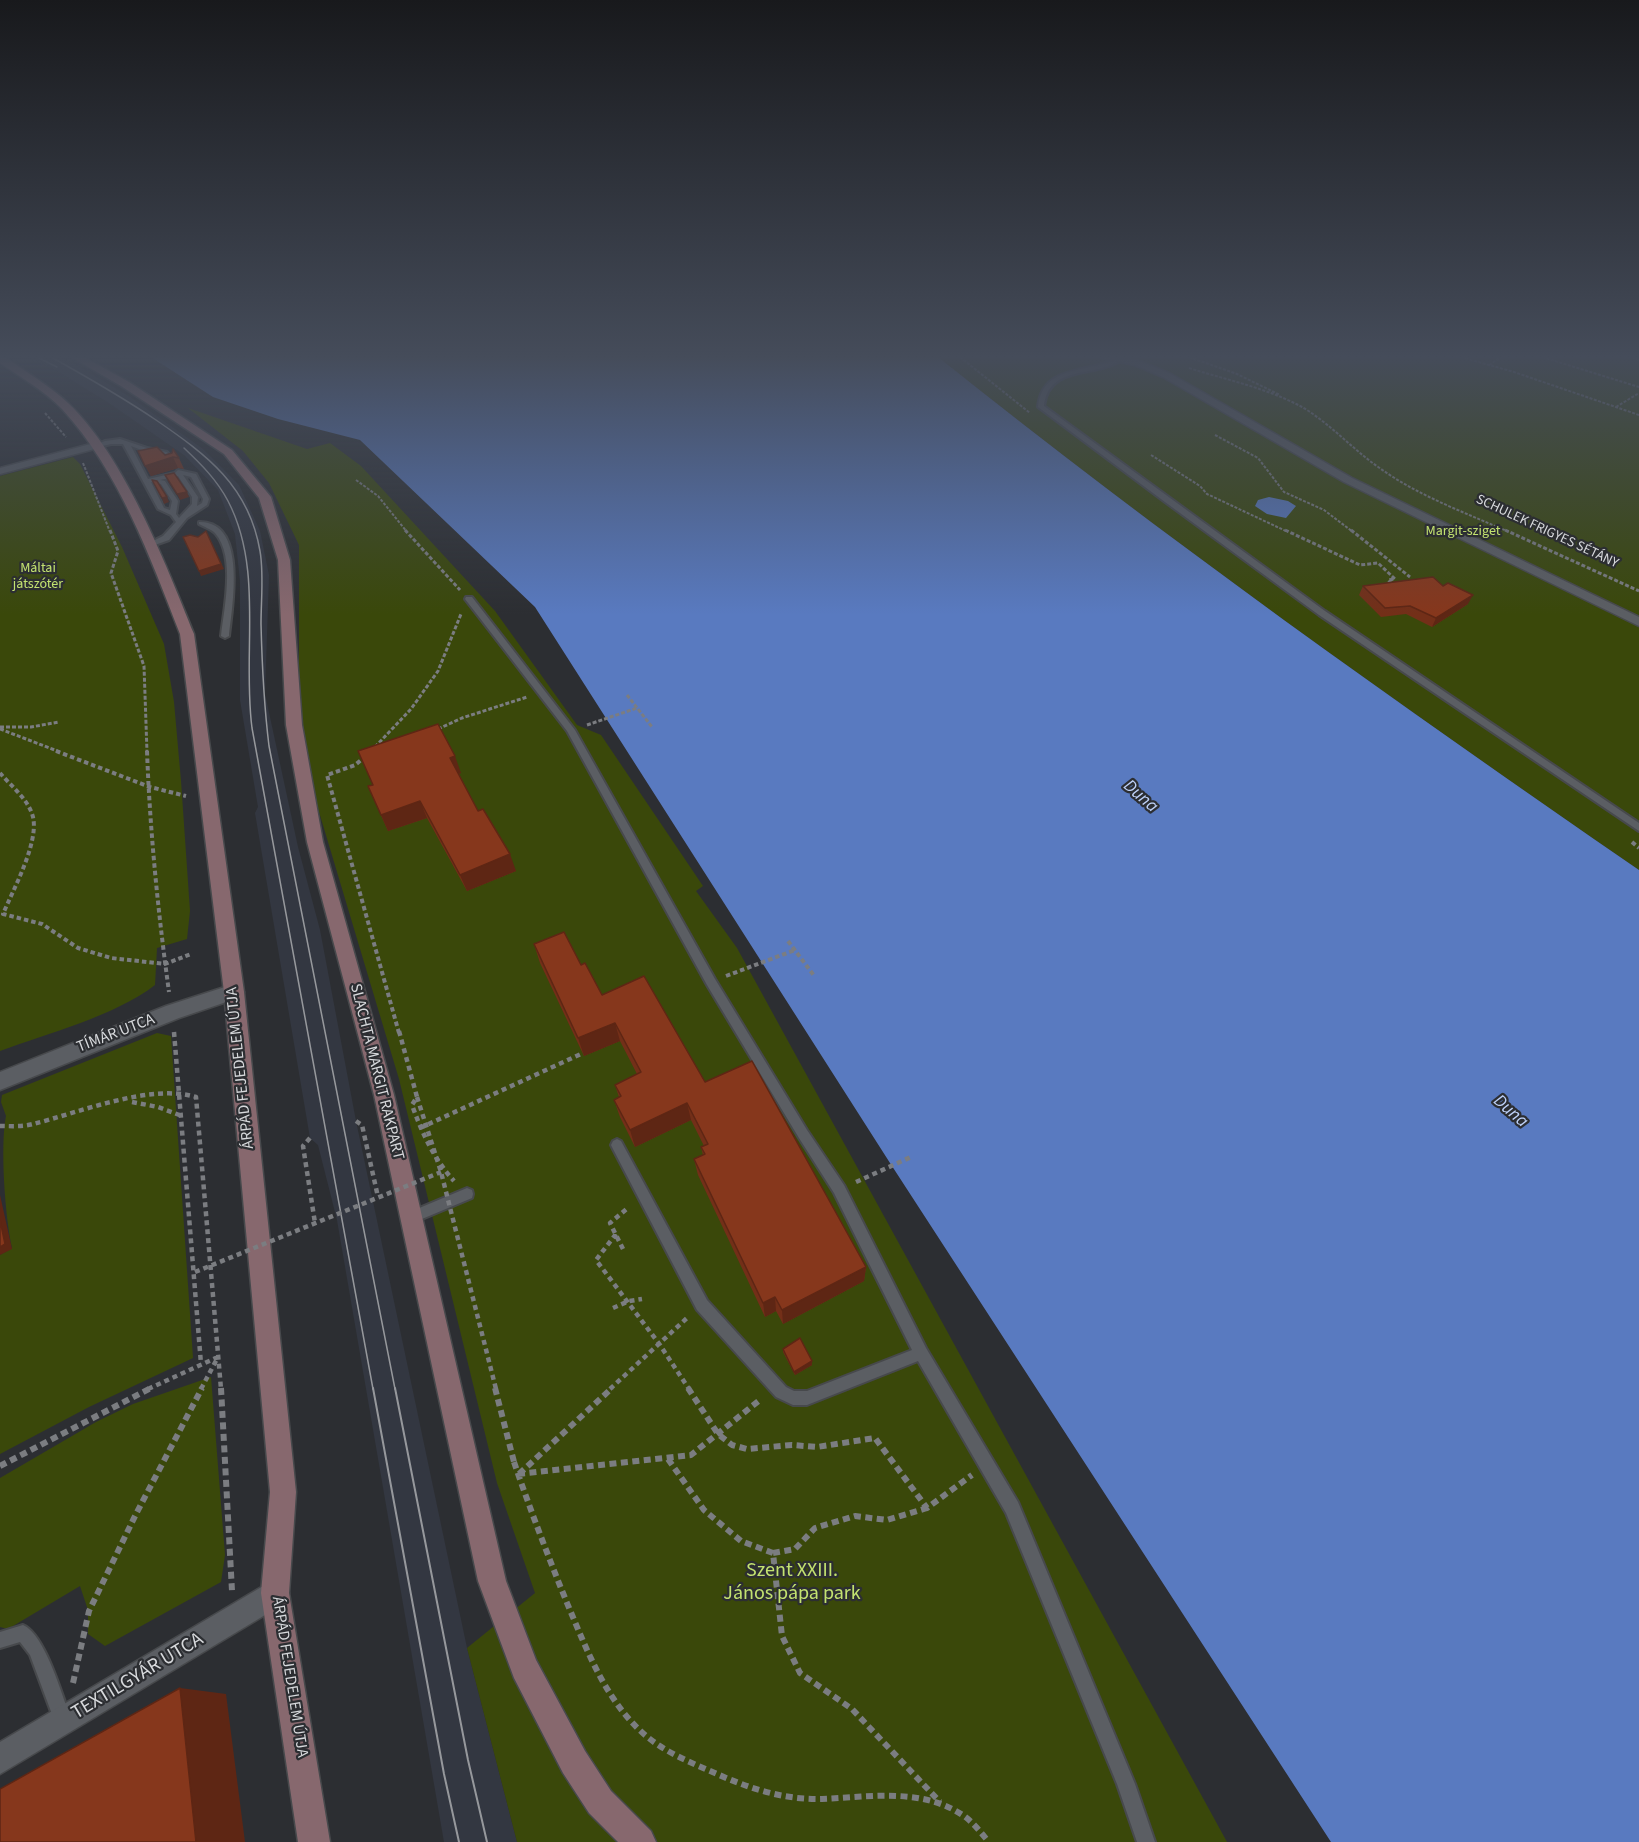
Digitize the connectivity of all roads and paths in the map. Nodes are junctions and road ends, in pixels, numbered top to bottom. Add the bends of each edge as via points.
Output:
1 (70, 443) edge
2 (106, 443) edge
3 (127, 443) edge
4 (133, 443) edge
5 (217, 443) edge
6 (1089, 443) edge
7 (1230, 443) edge
8 (1284, 443) edge
9 (1350, 443) edge
10 (98, 445) junction
11 (76, 450) junction
12 (1151, 455) dead end
13 (172, 462) edge
14 (0, 471) edge
15 (179, 473) junction
16 (356, 480) dead end
17 (147, 481) junction
18 (214, 506) dead end
19 (194, 512) junction
20 (173, 514) junction
21 (186, 516) junction
22 (179, 522) junction
23 (148, 545) junction
24 (1410, 577) edge
25 (1398, 590) edge
26 (1639, 591) edge
27 (469, 599) junction
28 (1639, 622) edge
29 (225, 636) dead end
30 (545, 693) junction
31 (627, 695) dead end
32 (637, 708) junction
33 (59, 722) dead end
34 (652, 727) dead end
35 (0, 728) edge
36 (571, 730) junction
37 (432, 732) edge
38 (374, 757) edge
39 (355, 765) junction
40 (0, 773) edge
41 (150, 787) junction
42 (186, 796) dead end
43 (1639, 828) edge
44 (1, 914) edge
45 (788, 941) dead end
46 (795, 950) junction
47 (191, 954) dead end
48 (165, 964) junction
49 (815, 977) dead end
50 (711, 982) junction
51 (234, 992) junction
52 (173, 1012) junction
53 (583, 1053) edge
54 (0, 1081) edge
55 (179, 1092) junction
56 (417, 1097) junction
57 (128, 1102) junction
58 (182, 1116) junction
59 (356, 1120) dead end
60 (0, 1126) edge
61 (420, 1128) junction
62 (310, 1138) dead end
63 (617, 1145) dead end
64 (911, 1157) dead end
65 (441, 1172) junction
66 (839, 1189) junction
67 (467, 1194) joint
68 (644, 1195) junction
69 (378, 1197) junction
70 (410, 1218) junction
71 (315, 1223) junction
72 (616, 1234) junction
73 (623, 1249) dead end
74 (596, 1260) dead end
75 (195, 1272) junction
76 (642, 1299) dead end
77 (702, 1305) junction
78 (613, 1308) dead end
79 (921, 1353) junction
80 (219, 1356) junction
81 (201, 1364) junction
82 (776, 1387) junction
83 (668, 1459) junction
84 (0, 1466) edge
85 (518, 1474) junction
86 (927, 1508) dead end
87 (773, 1553) junction
88 (275, 1593) junction
89 (233, 1619) junction
90 (0, 1640) edge
91 (64, 1722) junction
92 (0, 1759) edge
93 (941, 1803) junction
94 (314, 1842) edge
95 (640, 1842) edge
96 (989, 1842) edge
97 (1146, 1842) edge

1 - 11 path
2 - 10 lane
3 - 17 lane
4 - 13 lane via 142,449 165,453
5 - 70 main road, SLACHTA MARGIT RAKPART via 265,497 275,524 284,561 294,725 315,842 384,1095
6 - 43 lane via 1322,613
7 - 24 path via 1258,458 1284,492 1324,510
8 - 28 street via 1348,480
9 - 26 path, SCHULEK FRIGYES SÉTÁNY via 1388,474 1420,491
10 - 11 street
10 - 23 main road, ÁRPÁD FEJEDELEM ÚTJA
11 - 14 street
11 - 41 path via 118,551 111,573 144,666
12 - 25 path via 1207,494 1293,535 1360,565 1378,563 1395,579 1388,580
15 - 17 lane
15 - 19 lane via 192,473 204,492 205,504
15 - 21 lane via 195,497
16 - 27 path via 378,495
17 - 20 lane via 161,509
17 - 20 lane via 163,482 175,501
18 - 19 lane
19 - 21 lane
20 - 22 lane
21 - 22 lane
21 - 29 lane via 201,527 216,530 228,550 231,563
22 - 23 lane via 166,538
23 - 51 main road, ÁRPÁD FEJEDELEM ÚTJA via 187,634
27 - 30 lane
27 - 39 path via 438,671 411,709
30 - 36 lane
30 - 37 path via 512,701
31 - 32 path
32 - 34 path
32 - 36 path
33 - 35 path
35 - 41 path
36 - 50 lane
38 - 39 path
39 - 56 path via 327,775
40 - 44 path via 34,819 31,843
41 - 42 path
41 - 48 path via 149,815
44 - 48 path via 42,924 78,948 111,958
45 - 46 path
46 - 49 path
46 - 50 path
47 - 48 path
48 - 52 path
50 - 66 lane
51 - 52 street, TÍMÁR UTCA
51 - 88 main road, ÁRPÁD FEJEDELEM ÚTJA via 284,1492
52 - 54 street, TÍMÁR UTCA
52 - 55 path
53 - 61 path
55 - 57 path
55 - 58 path
55 - 80 path via 196,1097
56 - 61 path via 412,1105
56 - 65 path, bridge
57 - 58 path
57 - 60 path via 98,1104 30,1125
58 - 75 path
59 - 69 path via 362,1125
61 - 67 path via 445,1173
62 - 71 path via 303,1146
63 - 68 lane
64 - 66 path
65 - 69 path, bridge
65 - 85 path, bridge
66 - 79 lane
67 - 70 lane
68 - 72 path via 610,1223
68 - 77 lane
69 - 71 path, bridge
70 - 95 main road, SLACHTA MARGIT RAKPART via 492,1581 524,1668 600,1802
71 - 75 path, bridge
72 - 73 path
72 - 74 path
75 - 81 path
76 - 78 path
77 - 82 lane
77 - 85 path
79 - 82 lane via 807,1398 793,1398
79 - 97 lane via 1012,1508 1126,1784
80 - 81 path
80 - 89 path
80 - 91 path via 89,1611
81 - 84 path
82 - 83 path via 691,1455
83 - 85 path
83 - 87 path via 704,1510 741,1541
85 - 93 path via 595,1665 620,1709 644,1734 676,1756 737,1783 798,1799 916,1796
86 - 87 path via 887,1521 855,1516 815,1528 795,1549
87 - 93 path via 782,1636 800,1673 852,1709
88 - 89 street, TEXTILGYÁR UTCA
88 - 94 main road, ÁRPÁD FEJEDELEM ÚTJA
89 - 91 street, TEXTILGYÁR UTCA
90 - 91 lane via 23,1633 36,1650
91 - 92 street, TEXTILGYÁR UTCA
93 - 96 path via 965,1817

